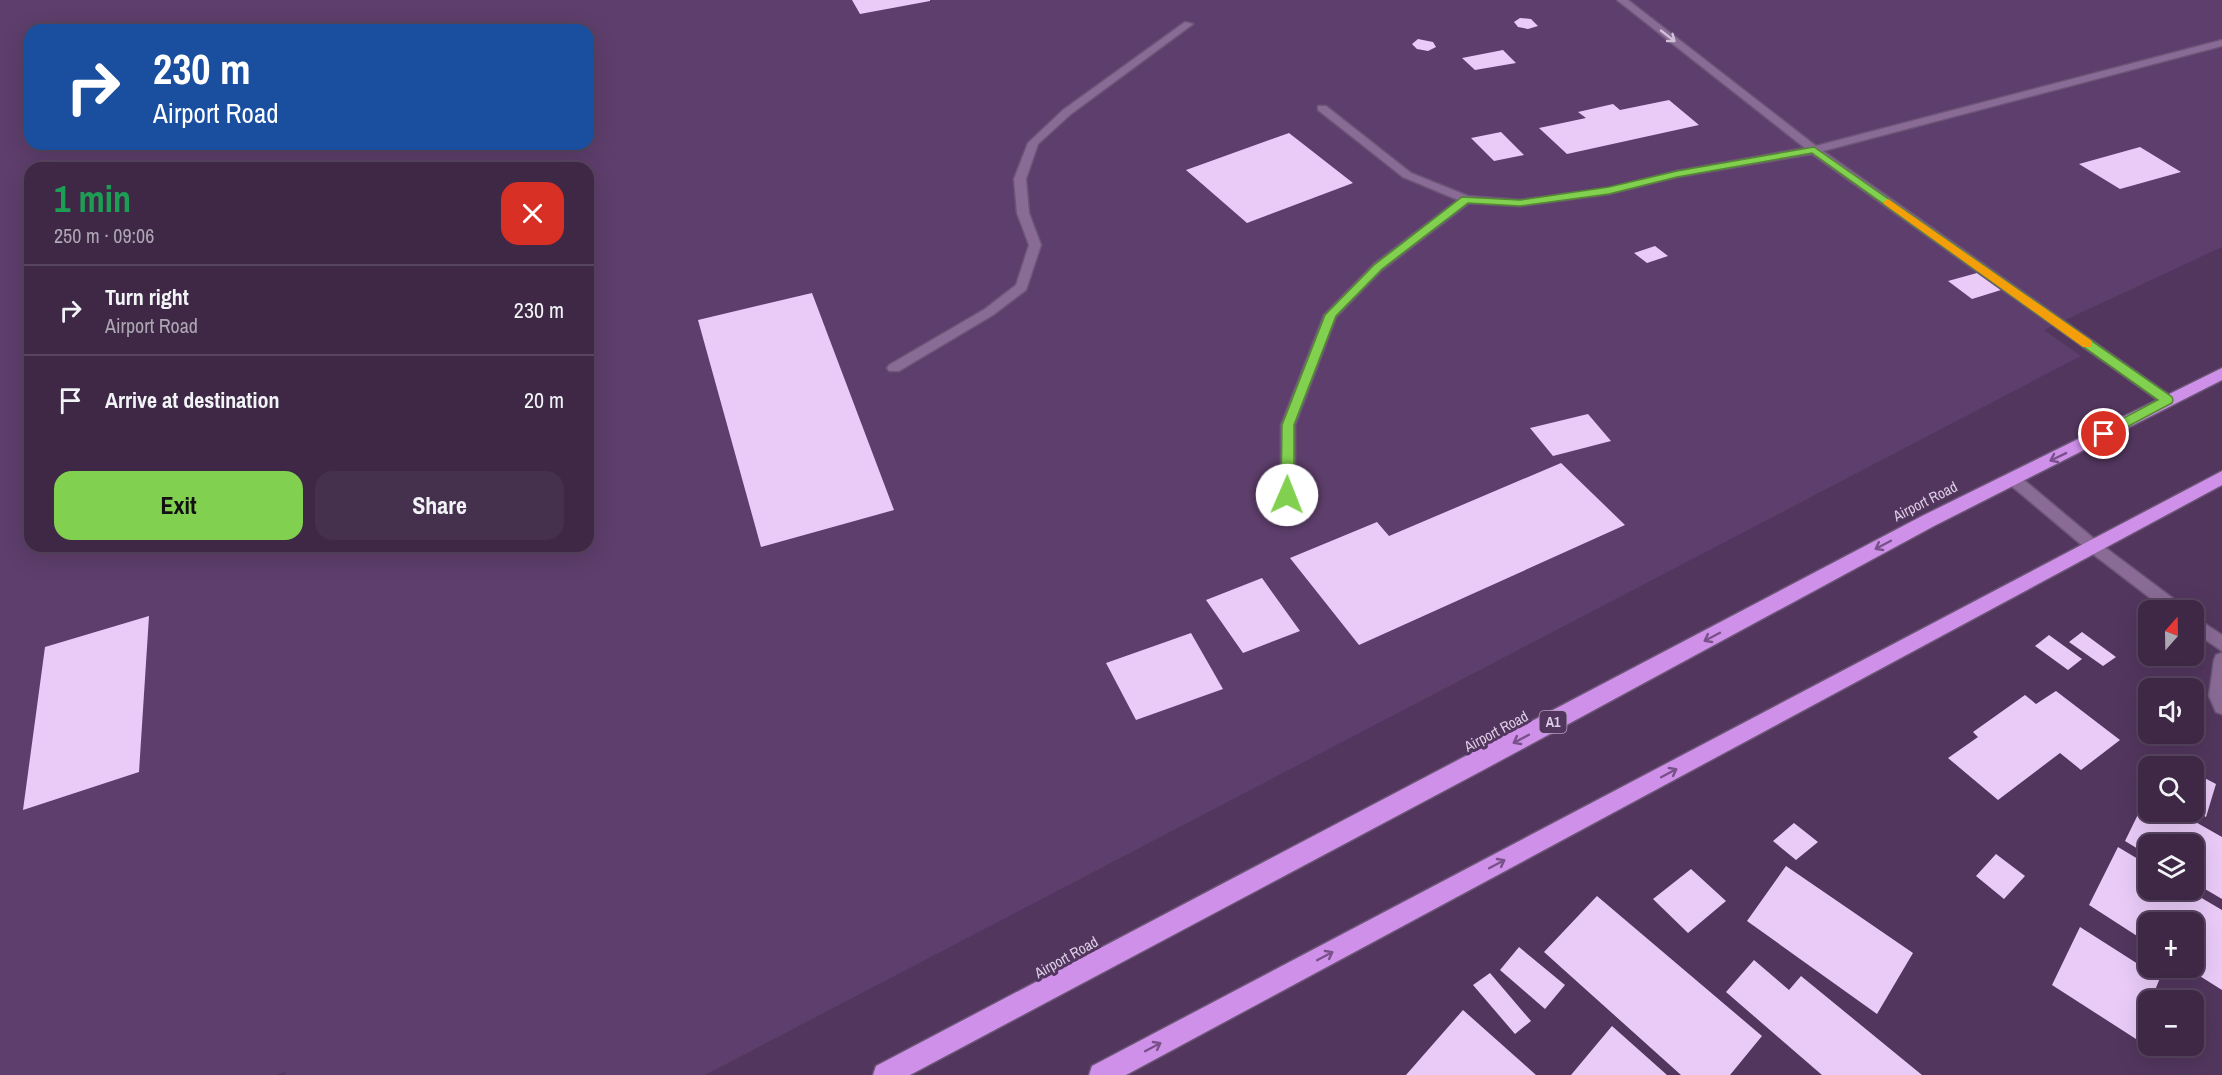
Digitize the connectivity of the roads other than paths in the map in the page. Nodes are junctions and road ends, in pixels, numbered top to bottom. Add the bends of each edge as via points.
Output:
1 (1622, 0) edge
2 (1188, 24) dead end
3 (2222, 43) edge
4 (1322, 108) dead end
5 (1814, 150) junction
6 (1466, 199) junction
7 (894, 368) dead end
8 (2222, 373) edge
9 (2167, 400) junction
10 (2222, 477) edge
11 (2013, 479) junction
12 (1287, 495) dead end
13 (2094, 547) junction
14 (2164, 600) edge
15 (2204, 630) edge
16 (2222, 644) edge
17 (2222, 660) edge
18 (2222, 707) edge
19 (885, 1075) edge
20 (1101, 1075) edge

1 -> 5 street
2 - 7 street via 1067,112 1033,143 1020,179 1023,213 1035,245 1022,287 989,312
3 - 5 street
4 - 6 street via 1407,175
5 - 6 street via 1520,203
5 - 9 street
6 - 12 street via 1378,267 1330,315 1288,425
8 - 9 highway, Airport Road / A1
9 -> 11 highway, Airport Road / A1
10 - 13 highway
11 - 13 street
11 -> 19 highway, Airport Road / A1
13 - 14 street
20 -> 13 highway
15 - 16 street
17 - 18 street via 2217,696

